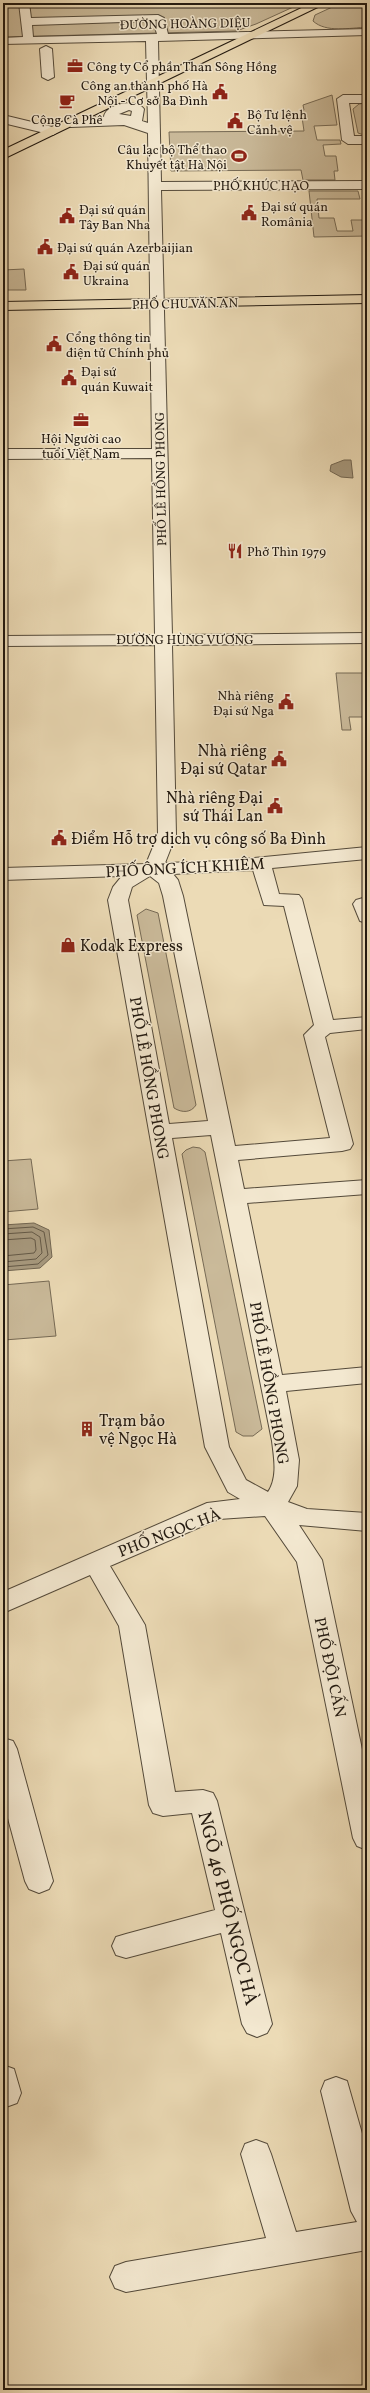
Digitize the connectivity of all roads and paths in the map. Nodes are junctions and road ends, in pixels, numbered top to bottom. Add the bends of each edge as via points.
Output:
1 (24, 3) edge
2 (321, 3) edge
3 (301, 12) junction
4 (26, 22) junction
5 (339, 32) junction
6 (367, 32) edge
7 (254, 35) junction
8 (156, 40) junction
9 (3, 41) edge
10 (29, 41) junction
11 (367, 41) edge
12 (234, 45) junction
13 (46, 50) junction
14 (3, 51) edge
15 (48, 77) dead end
16 (154, 83) junction
17 (367, 99) edge
18 (3, 119) edge
19 (71, 123) junction
20 (53, 131) junction
21 (154, 131) junction
22 (367, 140) edge
23 (3, 155) edge
24 (367, 185) edge
25 (155, 186) junction
26 (367, 299) edge
27 (157, 303) junction
28 (3, 306) edge
29 (160, 453) junction
30 (3, 454) edge
31 (367, 638) edge
32 (164, 640) junction
33 (3, 641) edge
34 (367, 852) edge
35 (261, 864) junction
36 (153, 870) junction
37 (3, 874) edge
38 (367, 1023) edge
39 (325, 1027) junction
40 (220, 1127) junction
41 (160, 1132) junction
42 (225, 1154) junction
43 (367, 1187) edge
44 (234, 1198) junction
45 (367, 1375) edge
46 (272, 1384) junction
47 (272, 1506) junction
48 (367, 1522) edge
49 (95, 1562) junction
50 (3, 1603) edge
51 (3, 1749) edge
52 (367, 1838) edge
53 (39, 1881) dead end
54 (231, 1918) junction
55 (126, 1946) dead end
56 (257, 2024) dead end
57 (336, 2091) dead end
58 (256, 2154) dead end
59 (367, 2212) edge
60 (367, 2235) edge
61 (285, 2249) junction
62 (126, 2277) dead end

1 - 4 street
2 - 3 main road
3 - 5 street via 300,20 309,27
3 - 7 main road
4 - 8 street, PHỐ LÊ HỒNG PHONG via 158,18
4 - 10 street
5 - 6 street, ĐƯỜNG HOÀNG DIỆU
5 - 7 street, ĐƯỜNG HOÀNG DIỆU
7 - 8 street, ĐƯỜNG HOÀNG DIỆU
7 - 12 main road
8 - 10 street, ĐƯỜNG HOÀNG DIỆU
8 - 12 street, ĐƯỜNG HOÀNG DIỆU
8 - 13 street, ĐƯỜNG HOÀNG DIỆU
8 - 16 street, PHỐ LÊ HỒNG PHONG
9 - 10 street, ĐƯỜNG HOÀNG DIỆU
11 - 12 street, ĐƯỜNG HOÀNG DIỆU
12 - 16 main road
13 - 14 street, ĐƯỜNG HOÀNG DIỆU
13 - 15 street
16 - 19 main road
16 - 21 street, PHỐ LÊ HỒNG PHONG
17 - 22 street via 343,99 348,140
18 - 20 street
19 - 20 main road
19 - 21 street via 117,121 141,125
20 - 23 main road
21 - 25 street, PHỐ LÊ HỒNG PHONG
24 - 25 street, PHỐ KHÚC HẠO
25 - 27 street, PHỐ LÊ HỒNG PHONG
26 - 27 main road, PHỐ CHU VĂN AN
27 - 28 main road, PHỐ CHU VĂN AN
27 - 29 street, PHỐ LÊ HỒNG PHONG
29 - 30 street
29 - 32 street, PHỐ LÊ HỒNG PHONG
31 - 32 street, ĐƯỜNG HÙNG VƯƠNG
32 - 33 street, ĐƯỜNG HÙNG VƯƠNG
32 - 36 street, PHỐ LÊ HỒNG PHONG via 168,835
34 - 35 street, PHỐ ÔNG ÍCH KHIÊM
35 - 36 street, PHỐ ÔNG ÍCH KHIÊM
35 - 39 street via 271,901 292,899
36 - 37 street, PHỐ ÔNG ÍCH KHIÊM
36 - 40 street, PHỐ LÊ HỒNG PHONG via 168,880 173,896
36 - 41 street, PHỐ LÊ HỒNG PHONG via 135,874 120,888 118,900
38 - 39 street
39 - 42 street via 314,1035 342,1144
40 - 41 street
40 - 42 street, PHỐ LÊ HỒNG PHONG
41 - 47 street, PHỐ LÊ HỒNG PHONG via 217,1447 237,1486
42 - 44 street, PHỐ LÊ HỒNG PHONG
43 - 44 street
44 - 46 street, PHỐ LÊ HỒNG PHONG
45 - 46 street
46 - 47 street, PHỐ LÊ HỒNG PHONG via 287,1460 285,1486
47 - 48 street, PHỐ NGỌC HÀ via 305,1518
47 - 49 street, PHỐ NGỌC HÀ via 216,1510
47 - 52 street, PHỐ ĐỘI CẤN via 309,1560
49 - 50 street, PHỐ NGỌC HÀ
49 - 54 street, NGÕ 46 PHỐ NGỌC HÀ via 132,1625 163,1805 203,1801
51 - 53 street
54 - 55 street
54 - 56 street, NGÕ 46 PHỐ NGỌC HÀ
57 - 59 street
58 - 61 street
60 - 61 street
61 - 62 street

